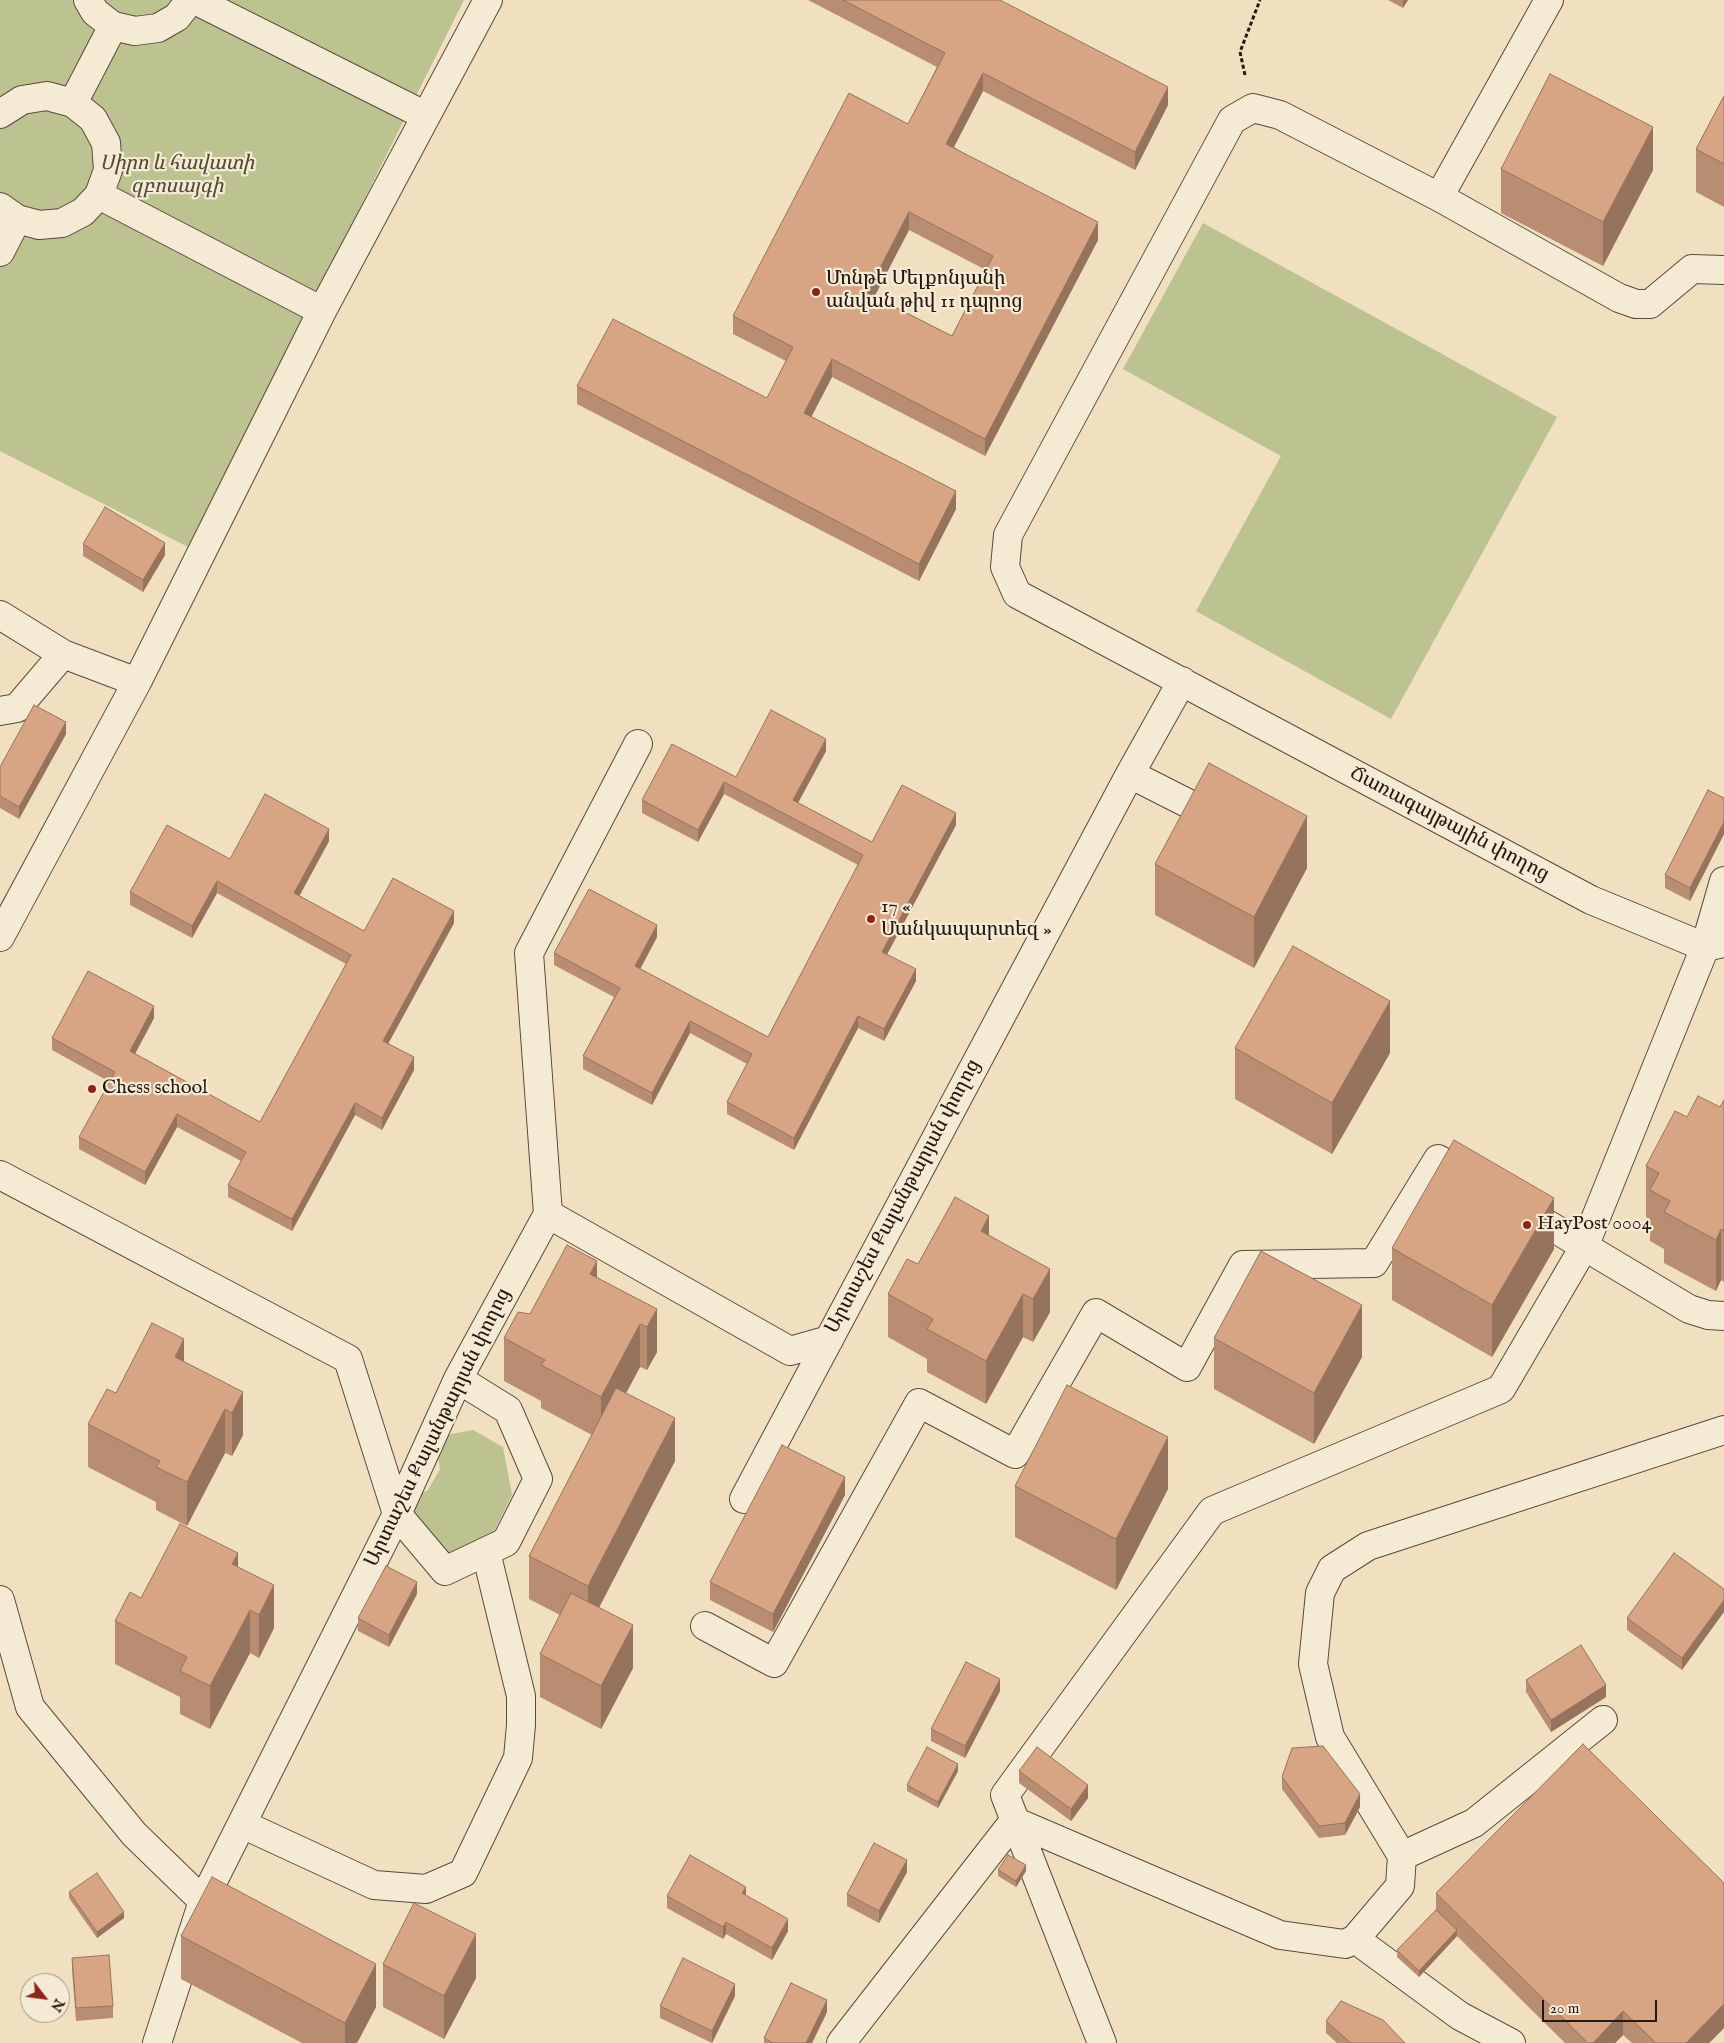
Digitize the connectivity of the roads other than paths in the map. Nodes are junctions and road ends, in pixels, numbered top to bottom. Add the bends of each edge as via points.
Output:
1 (88, 0) edge
2 (190, 0) edge
3 (195, 0) edge
4 (488, 0) edge
5 (1549, 0) edge
6 (114, 26) junction
7 (73, 102) junction
8 (0, 114) edge
9 (426, 116) junction
10 (99, 195) junction
11 (1439, 197) junction
12 (9, 213) edge
13 (0, 252) edge
14 (1724, 270) edge
15 (322, 311) junction
16 (0, 615) edge
17 (63, 654) junction
18 (1182, 681) junction
19 (138, 682) junction
20 (0, 711) edge
21 (638, 744) dead end
22 (1130, 774) junction
23 (1199, 809) edge
24 (1724, 881) edge
25 (0, 937) edge
26 (1715, 945) edge
27 (0, 1175) edge
28 (548, 1214) junction
29 (1584, 1246) junction
30 (1724, 1316) edge
31 (829, 1340) junction
32 (458, 1380) junction
33 (1724, 1430) edge
34 (744, 1499) dead end
35 (396, 1514) junction
36 (486, 1552) junction
37 (0, 1600) edge
38 (705, 1626) dead end
39 (1603, 1720) dead end
40 (1014, 1821) junction
41 (242, 1824) junction
42 (1402, 1856) junction
43 (203, 1901) junction
44 (1355, 1939) junction
45 (158, 2043) edge
46 (841, 2043) edge
47 (1102, 2043) edge
48 (1512, 2043) edge

1 - 6 street via 95,12
2 - 6 street via 178,16 158,28 135,31
3 - 9 street
4 - 9 street
5 - 11 street
6 - 7 street
7 - 8 street via 47,96 22,100
7 - 10 street via 93,119 106,143 108,170
9 - 15 street
10 - 12 street via 83,212 62,222 40,225
10 - 15 street
11 - 14 street via 1619,298 1636,304 1650,304 1692,269
11 - 18 street, Ճառագայթային փողոց via 1280,115 1253,108 1232,120 1008,535 1005,567 1017,594
12 - 13 street
15 - 19 street
16 - 17 street
17 - 19 street
17 - 20 street via 17,708
18 - 22 street, Արտաշես Քալանթարյան փողոց
18 - 26 street, Ճառագայթային փողոց via 1591,900
19 - 25 street
21 - 28 street via 529,953
22 - 23 street
22 - 31 street, Արտաշես Քալանթարյան փողոց
24 - 26 street
26 - 29 street
27 - 35 street via 348,1359
28 - 31 street, Արտաշես Քալանթարյան փողոց via 790,1351
28 - 32 street, Արտաշես Քալանթարյան փողոց
29 - 30 street via 1689,1309
29 - 38 street via 1438,1159 1374,1262 1243,1265 1187,1368 1096,1313 1016,1454 919,1403 774,1663
29 - 40 street via 1501,1389 1212,1511 1004,1794
31 - 34 street
32 - 35 street, Արտաշես Քալանթարյան փողոց
32 - 36 street via 508,1410 538,1479 506,1542
33 - 42 street via 1368,1546 1332,1569 1320,1593 1313,1664 1330,1737
35 - 36 street via 445,1571
35 - 41 street, Արտաշես Քալանթարյան փողոց
36 - 41 street via 521,1696 522,1725 518,1758 463,1873 426,1889 374,1885
37 - 43 street via 30,1707 134,1834
39 - 42 street via 1474,1823
40 - 44 street via 1280,1935 1345,1944
40 - 46 street
40 - 47 street
41 - 43 street, Արտաշես Քալանթարյան փողոց
42 - 44 street via 1400,1886
43 - 45 street, Արտաշես Քալանթարյան փողոց
44 - 48 street via 1460,2016

